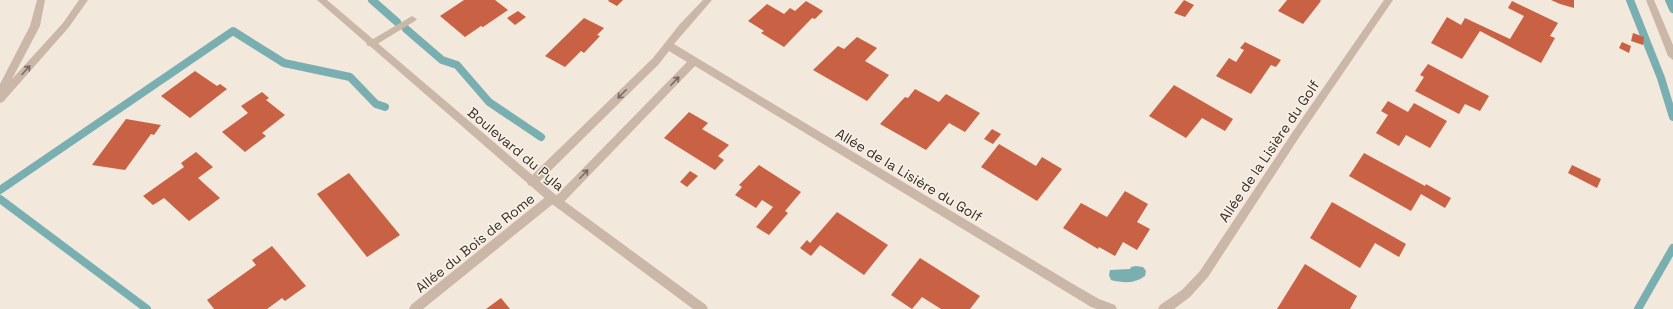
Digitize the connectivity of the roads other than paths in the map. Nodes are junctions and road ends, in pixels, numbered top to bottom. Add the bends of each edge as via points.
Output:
1 (41, 0) edge
2 (84, 0) edge
3 (321, 0) edge
4 (708, 0) edge
5 (1389, 0) edge
6 (1650, 0) edge
7 (412, 19) dead end
8 (371, 44) junction
9 (669, 46) junction
10 (1673, 56) edge
11 (694, 61) junction
12 (0, 94) edge
13 (0, 99) edge
14 (532, 182) junction
15 (555, 200) junction
16 (415, 309) edge
17 (702, 309) edge
18 (1111, 309) edge
19 (1164, 309) edge

1 - 12 street via 36,26
13 -> 2 street via 66,25
3 - 8 street, Boulevard du Pyla
4 - 9 street via 683,26
5 - 19 street, Allée de la Lisière du Golf via 1204,274 1180,299
6 - 10 street
7 - 8 street
8 - 14 street, Boulevard du Pyla
9 - 11 street, Allée de la Lisière du Golf
9 -> 14 street
15 -> 11 street
11 - 18 street, Allée de la Lisière du Golf via 1069,288
14 - 15 street, Boulevard du Pyla
15 - 16 street, Allée du Bois de Rome
15 - 17 street, Boulevard du Pyla

